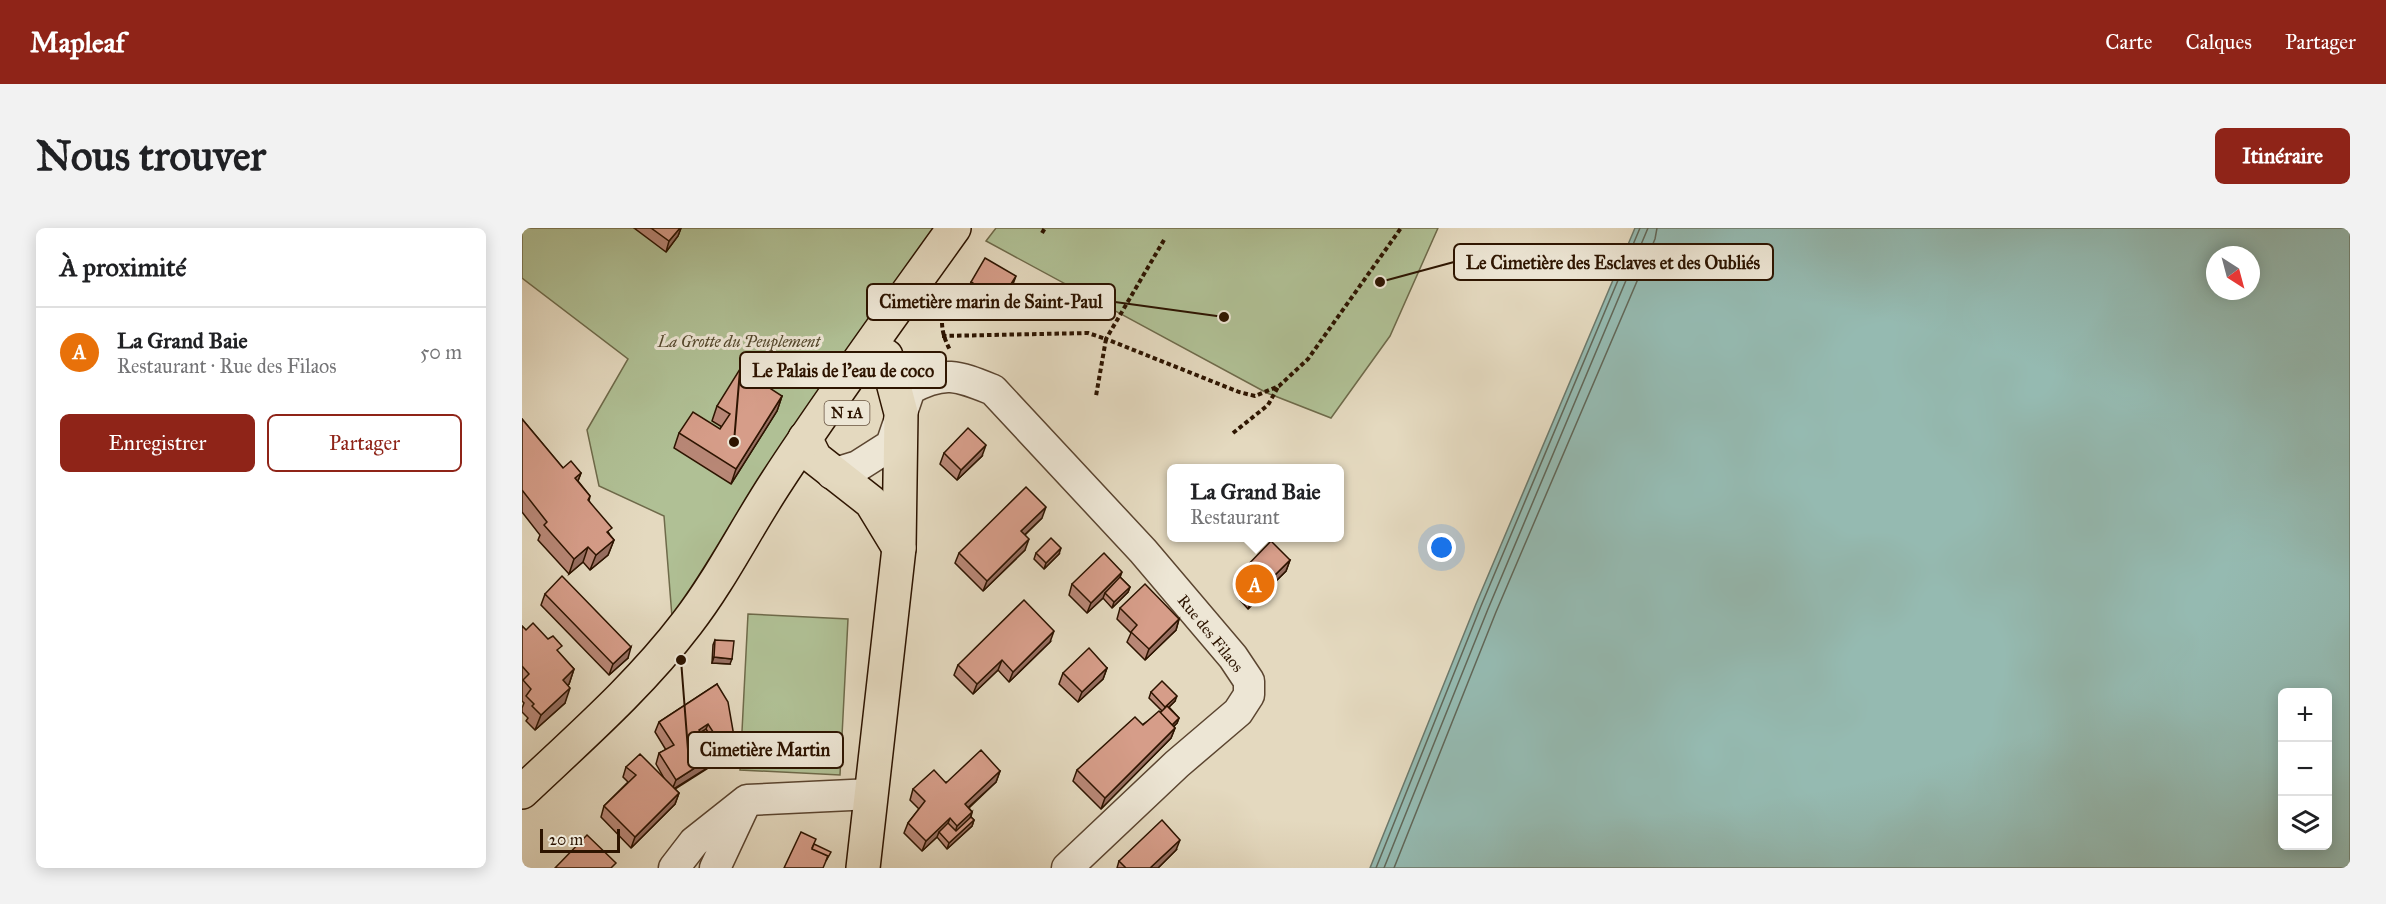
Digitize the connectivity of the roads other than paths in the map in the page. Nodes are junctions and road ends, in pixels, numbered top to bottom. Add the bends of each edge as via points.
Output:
1 (954, 228) edge
2 (975, 228) edge
3 (886, 356) junction
4 (901, 413) junction
5 (817, 456) junction
6 (899, 548) junction
7 (522, 792) edge
8 (872, 794) junction
9 (747, 800) junction
10 (674, 868) edge
11 (715, 868) edge
12 (863, 868) edge
13 (1067, 868) edge

1 - 5 main road, N 1A
2 - 3 main road, N 1A
3 - 4 main road
3 - 5 main road, N 1A
4 - 5 street via 891,445 858,466
4 - 6 main road
4 - 13 street, Rue des Filaos via 909,389 929,378 946,375 984,386 1143,551 1249,681 1249,695 1238,712
5 - 6 main road via 871,502
5 - 7 main road, N 1A via 761,535 710,591 648,670
6 - 8 main road
8 - 9 street
8 - 12 main road
9 - 10 street via 694,842
9 - 11 street

